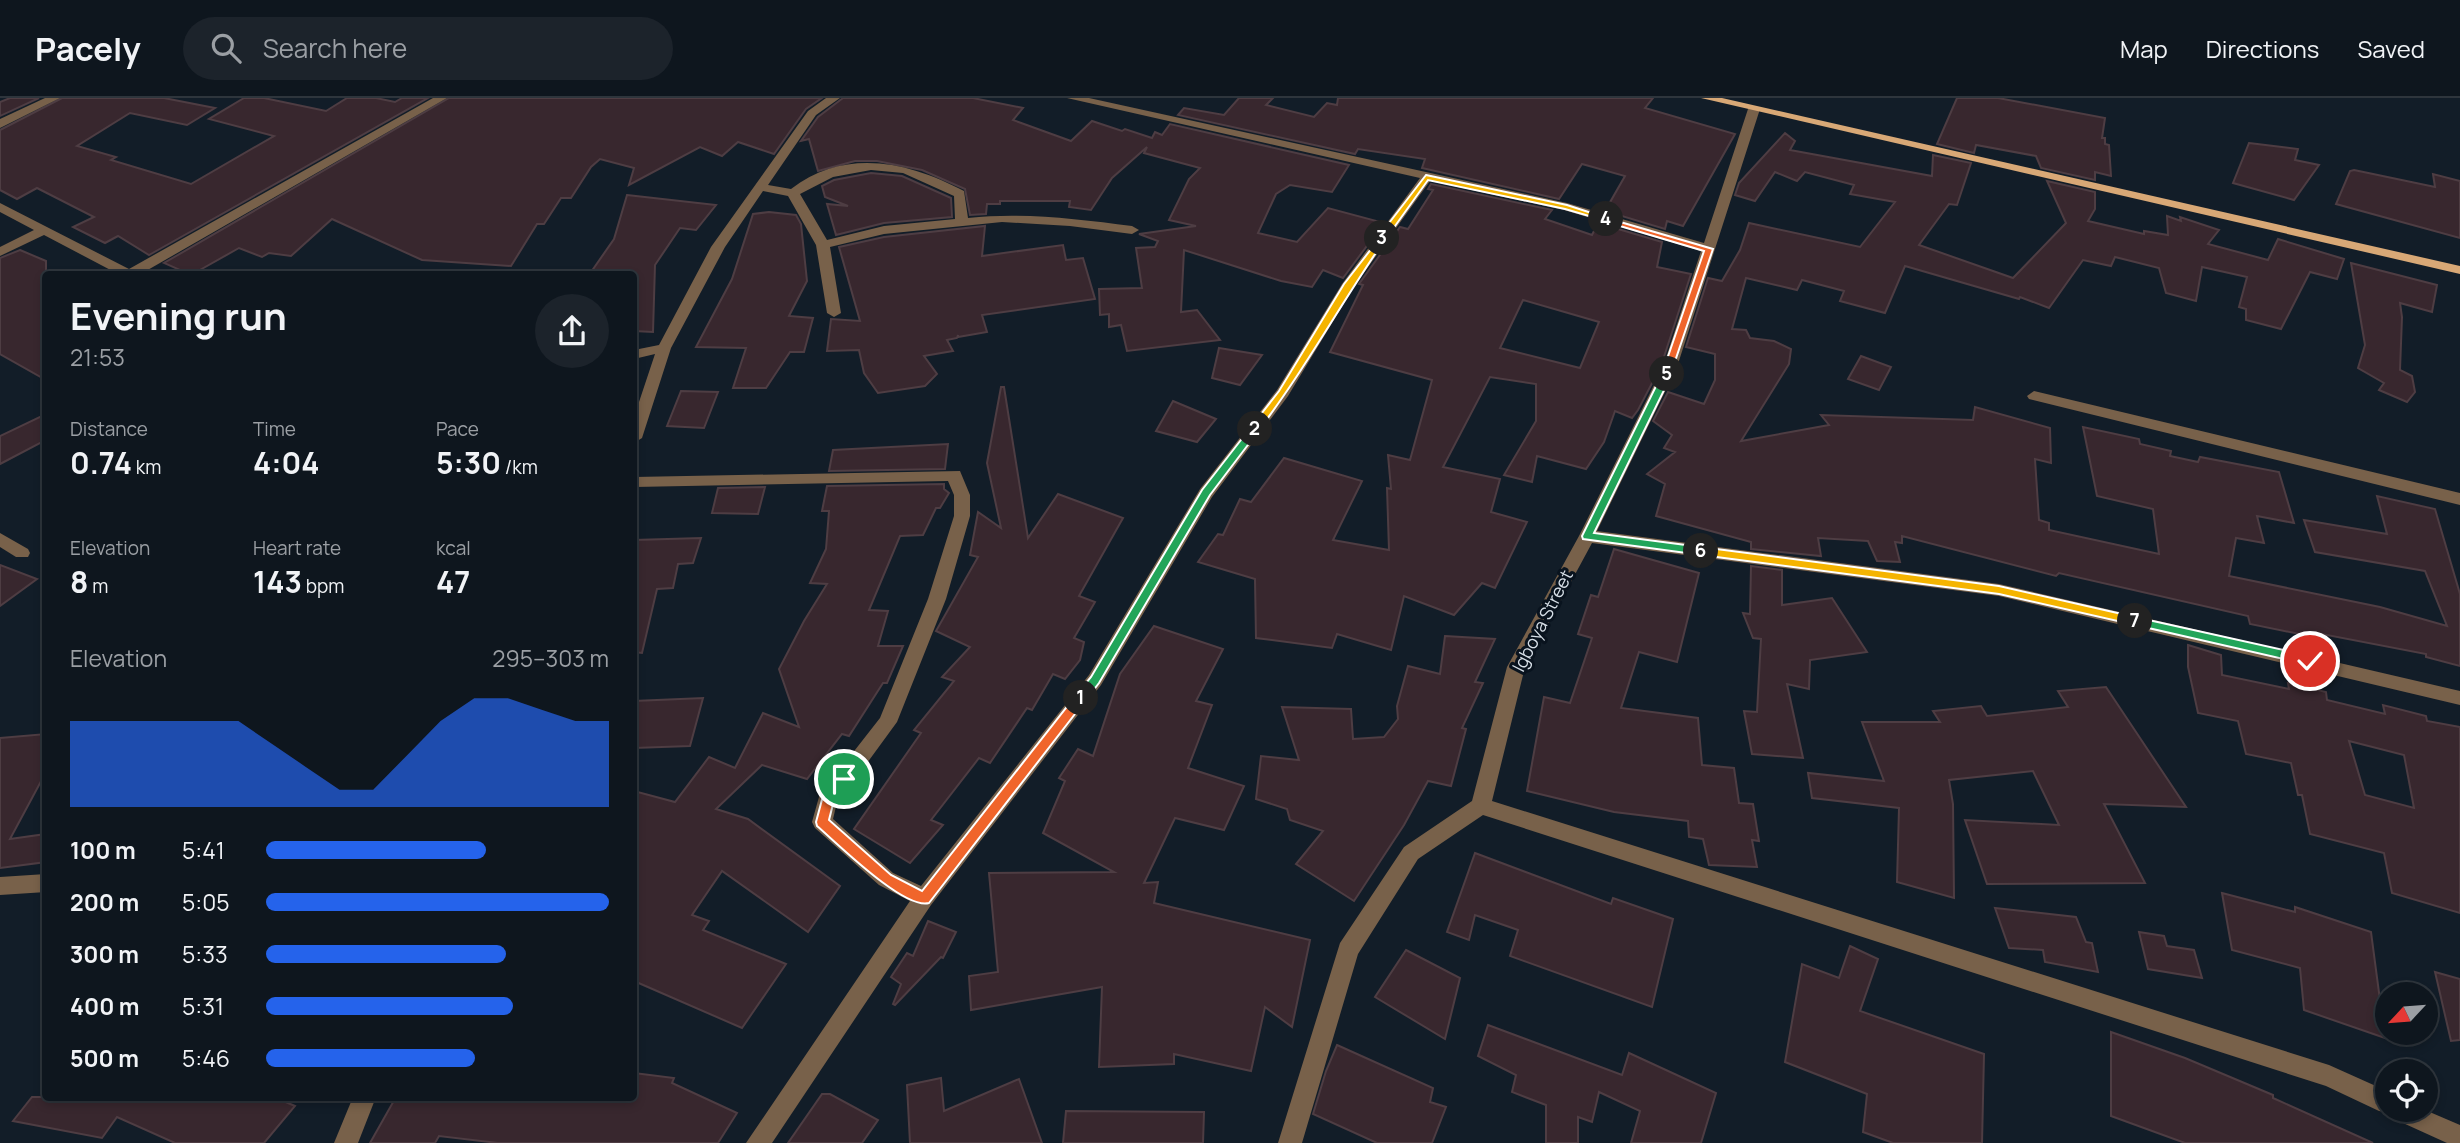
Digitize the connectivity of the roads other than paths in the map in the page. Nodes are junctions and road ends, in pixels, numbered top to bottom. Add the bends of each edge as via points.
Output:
1 (54, 98) edge
2 (441, 98) edge
3 (834, 98) edge
4 (1073, 98) edge
5 (1707, 98) edge
6 (1754, 109) junction
7 (0, 124) edge
8 (1426, 178) junction
9 (761, 187) junction
10 (793, 193) junction
11 (0, 208) edge
12 (962, 223) junction
13 (44, 230) junction
14 (1132, 230) dead end
15 (823, 245) junction
16 (1708, 249) junction
17 (0, 252) edge
18 (2460, 270) edge
19 (124, 271) edge
20 (135, 271) edge
21 (834, 313) dead end
22 (664, 348) junction
23 (637, 353) edge
24 (2034, 396) dead end
25 (637, 429) edge
26 (637, 482) edge
27 (2460, 499) edge
28 (1587, 536) junction
29 (0, 539) edge
30 (22, 553) dead end
31 (2460, 698) edge
32 (1481, 806) junction
33 (42, 883) edge
34 (0, 886) edge
35 (924, 898) junction
36 (2375, 1097) edge
37 (363, 1101) edge
38 (2427, 1122) edge
39 (2460, 1137) edge
40 (346, 1143) edge
41 (758, 1143) edge
42 (1290, 1143) edge

1 - 7 street
2 - 20 street
3 - 9 street via 812,113
4 - 8 street
5 - 6 main road
6 - 16 street, Igboya Street
6 - 18 main road
8 - 16 street via 1567,207
8 - 35 street via 1349,284 1283,393 1206,493 1095,680
9 - 10 street
9 - 22 street via 718,247
10 - 12 street via 827,174 898,168 960,194
10 - 15 street
11 - 13 street
12 - 14 street via 1002,219
12 - 15 street via 884,230
13 - 17 street
13 - 19 street
15 - 21 street
16 - 28 street, Igboya Street via 1670,367
22 - 23 street
22 - 25 street
24 - 27 street
26 - 35 street via 954,475 962,495 962,516 937,599 888,722 844,779 831,785 822,822 886,879
28 - 31 street via 1999,590
28 - 32 street, Igboya Street via 1516,667
29 - 30 street
32 - 36 street via 2329,1076
32 - 42 street via 1411,853 1348,950
33 - 34 street
35 - 41 street
37 - 40 street
38 - 39 street

